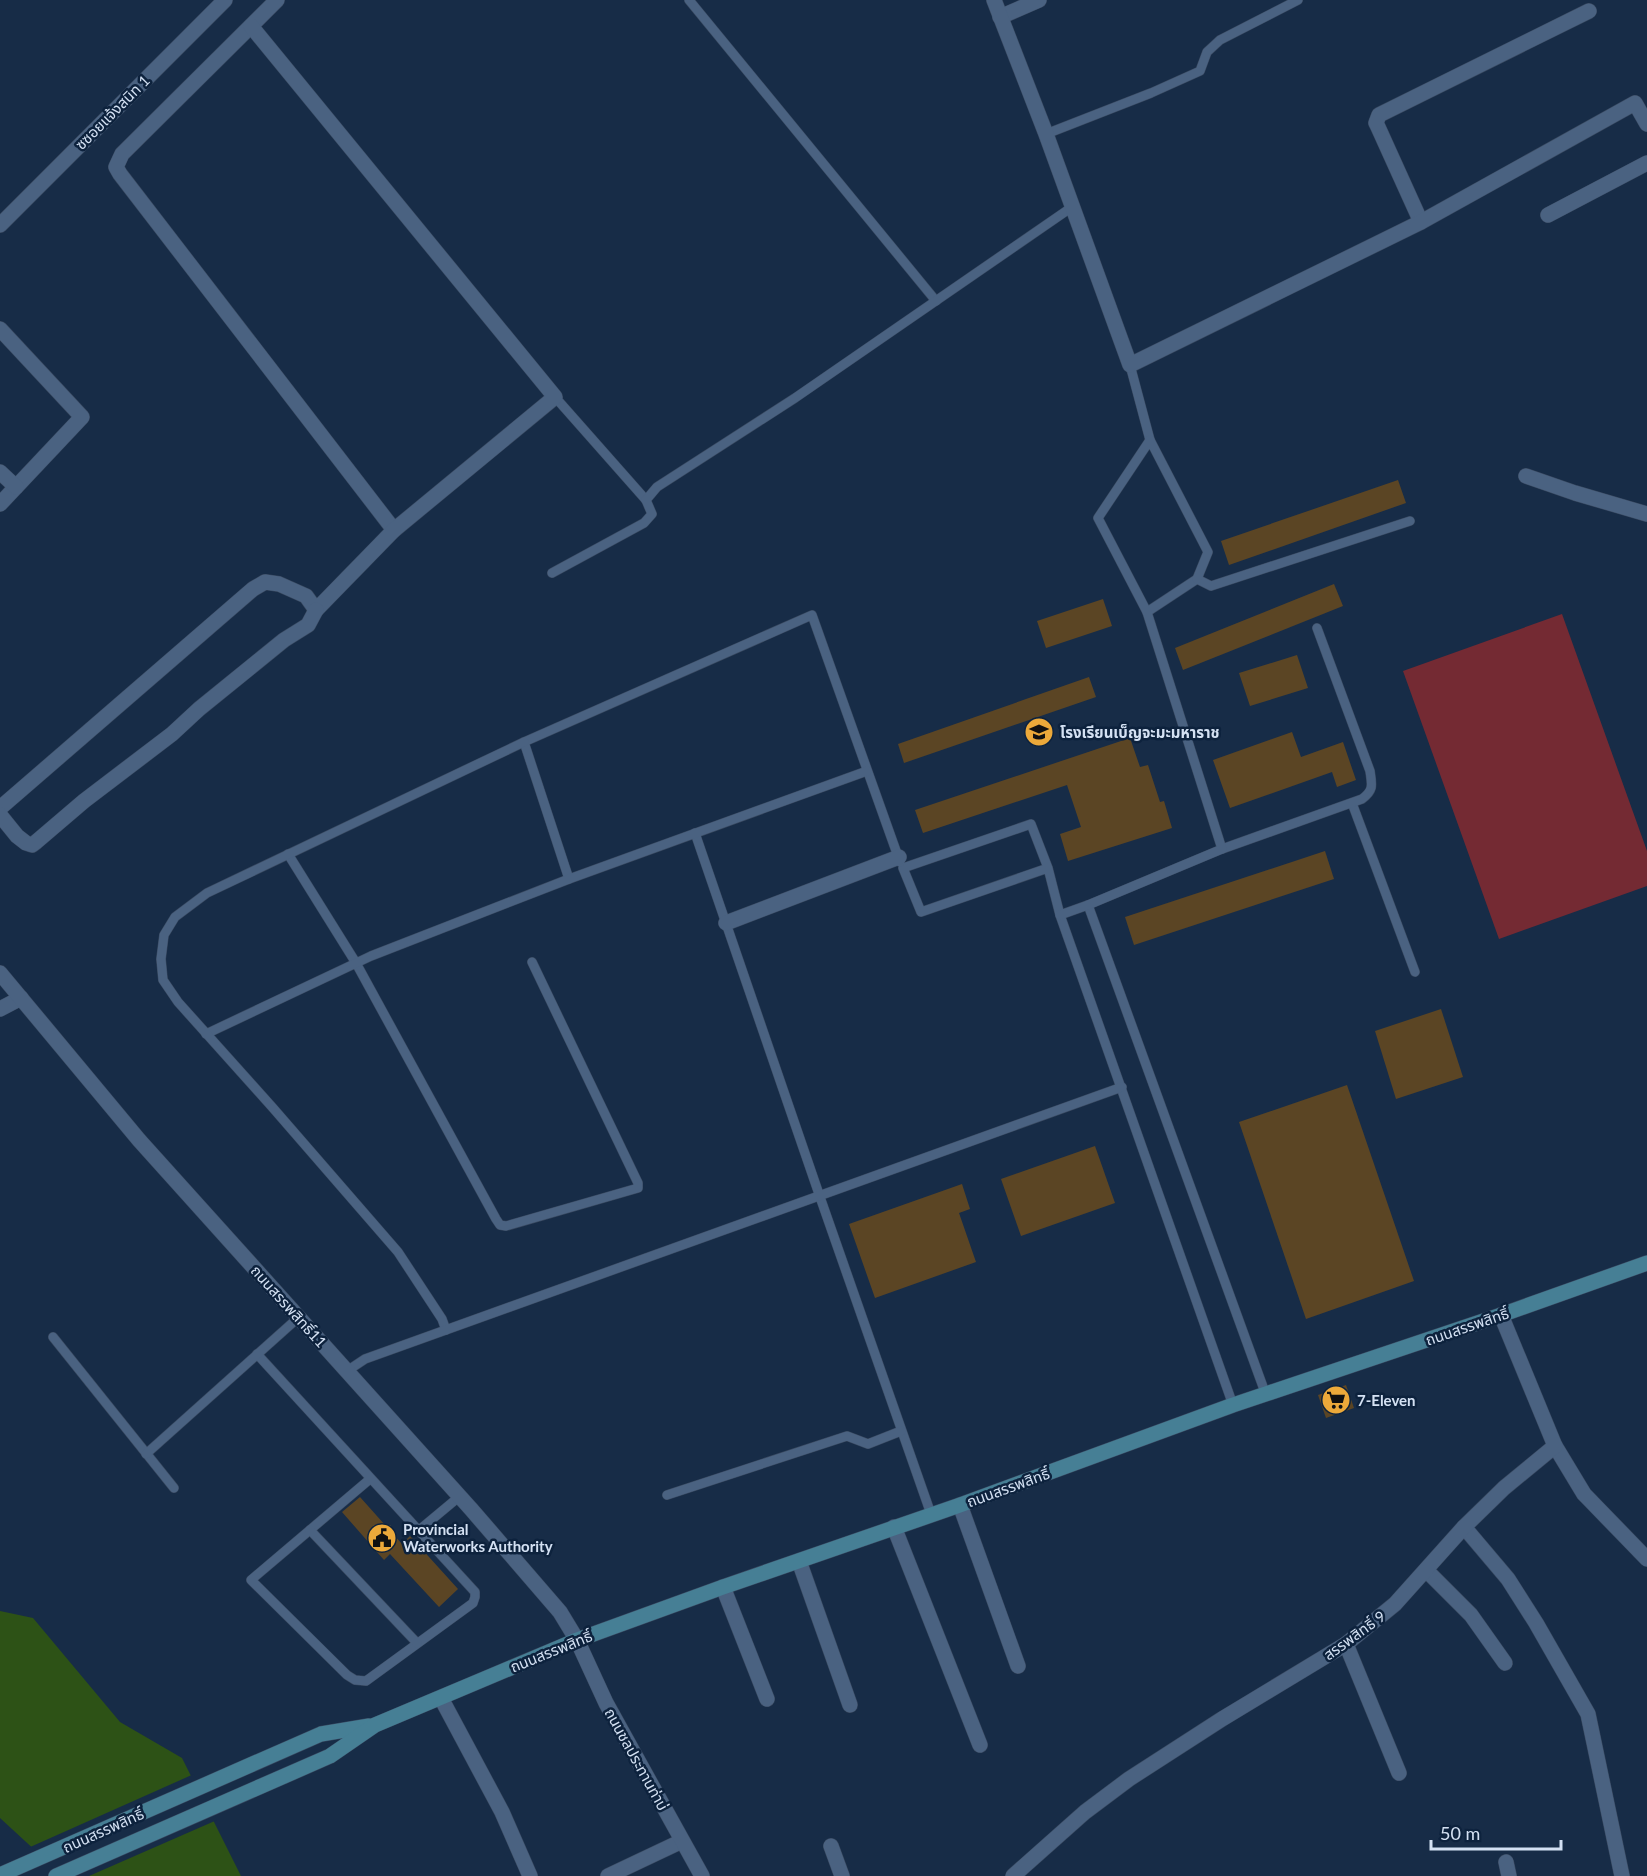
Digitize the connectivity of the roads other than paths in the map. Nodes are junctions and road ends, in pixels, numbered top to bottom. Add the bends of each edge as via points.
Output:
1 (225, 0) edge
2 (277, 0) edge
3 (689, 0) edge
4 (994, 0) edge
5 (1039, 0) edge
6 (1298, 0) edge
7 (1589, 10) dead end
8 (1000, 16) junction
9 (251, 26) junction
10 (1647, 124) edge
11 (1046, 134) junction
12 (1647, 163) edge
13 (1072, 207) junction
14 (1548, 215) dead end
15 (1421, 222) junction
16 (0, 225) edge
17 (936, 301) junction
18 (0, 329) edge
19 (1130, 365) junction
20 (555, 397) junction
21 (1150, 440) junction
22 (0, 472) edge
23 (1526, 476) dead end
24 (16, 487) junction
25 (646, 500) junction
26 (0, 504) edge
27 (1647, 514) edge
28 (1410, 521) dead end
29 (394, 530) junction
30 (552, 573) dead end
31 (1197, 579) junction
32 (316, 610) junction
33 (1147, 612) junction
34 (1317, 628) dead end
35 (524, 742) junction
36 (867, 771) junction
37 (1352, 803) junction
38 (0, 808) edge
39 (0, 815) edge
40 (695, 833) junction
41 (1222, 849) junction
42 (288, 854) junction
43 (901, 862) junction
44 (1048, 867) junction
45 (569, 879) junction
46 (1089, 905) junction
47 (1060, 915) junction
48 (726, 923) junction
49 (532, 962) dead end
50 (356, 963) junction
51 (1415, 972) dead end
52 (0, 973) edge
53 (21, 998) junction
54 (0, 1009) edge
55 (206, 1034) junction
56 (1122, 1088) junction
57 (820, 1197) junction
58 (1647, 1263) edge
59 (1501, 1315) junction
60 (299, 1317) junction
61 (446, 1330) junction
62 (53, 1338) dead end
63 (257, 1354) junction
64 (347, 1371) junction
65 (1266, 1395) junction
66 (1233, 1405) junction
67 (901, 1431) junction
68 (1556, 1446) junction
69 (146, 1454) junction
70 (370, 1479) junction
71 (174, 1488) dead end
72 (667, 1495) dead end
73 (460, 1497) junction
74 (960, 1505) junction
75 (931, 1514) junction
76 (894, 1527) junction
77 (1464, 1527) junction
78 (310, 1530) junction
79 (418, 1531) junction
80 (1647, 1559) edge
81 (799, 1561) junction
82 (1426, 1570) junction
83 (723, 1587) junction
84 (578, 1640) junction
85 (417, 1643) junction
86 (1346, 1644) junction
87 (1504, 1663) dead end
88 (1018, 1666) dead end
89 (441, 1698) junction
90 (767, 1700) dead end
91 (850, 1705) dead end
92 (375, 1725) junction
93 (980, 1744) dead end
94 (1399, 1773) dead end
95 (682, 1841) junction
96 (831, 1846) dead end
97 (0, 1875) edge
98 (56, 1876) edge
99 (530, 1876) edge
100 (608, 1876) edge
101 (702, 1876) edge
102 (842, 1876) edge
103 (1013, 1876) edge
104 (1622, 1876) edge

1 - 16 street, ซซอยแจ้งสนิท 1
2 - 9 street
3 - 17 lane
4 - 8 street
5 - 8 street
6 - 11 lane via 1220,40 1207,52 1200,71
7 - 15 street via 1379,115 1376,123
8 - 11 street
9 - 20 street
9 - 29 street via 122,154 116,166
10 - 15 street via 1635,103
11 - 13 street
12 - 14 street
13 - 17 lane
13 - 19 street
15 - 19 street
17 - 25 lane via 657,487
18 - 24 street via 82,417
19 - 21 lane
20 - 25 lane
20 - 29 street
21 - 31 lane via 1208,552
21 - 33 lane via 1098,519
22 - 24 street
23 - 27 street
24 - 26 street
25 - 30 lane via 652,514 644,523
28 - 31 lane via 1211,586
29 - 32 street
31 - 33 lane
32 - 38 street via 306,596 279,584 265,582 253,589
32 - 39 street via 308,625 284,640 32,845
33 - 41 lane
34 - 37 lane via 1370,771 1369,794
35 - 36 lane via 812,615
35 - 42 lane
35 - 45 lane
36 - 40 lane
36 - 43 lane
37 - 41 lane
37 - 51 lane
40 - 45 lane
40 - 48 lane
41 - 46 lane
42 - 50 lane
42 - 55 lane via 207,893 175,917 164,936 163,980
43 - 44 lane via 1031,824
43 - 44 lane via 921,912
43 - 48 street
44 - 47 lane
45 - 50 lane
46 - 47 lane
46 - 65 lane
47 - 56 lane
48 - 57 lane
49 - 50 lane via 638,1188 506,1226 496,1219
50 - 55 lane
52 - 53 street, ถนนสรรพสิทธิ์11
53 - 54 street
53 - 60 street, ถนนสรรพสิทธิ์11 via 139,1140
55 - 61 lane via 398,1252
56 - 57 lane
56 - 66 lane
57 - 61 lane
57 - 67 lane
58 - 59 main road, ถนนสรรพสิทธิ์
59 - 65 main road, ถนนสรรพสิทธิ์
59 - 68 street
60 - 63 lane
60 - 64 street, ถนนสรรพสิทธิ์11
61 - 64 lane via 365,1359
62 - 69 lane
63 - 69 lane
63 - 70 lane
64 - 73 street, ถนนสรรพสิทธิ์11
65 - 66 main road, ถนนสรรพสิทธิ์
66 - 74 main road, ถนนสรรพสิทธิ์
67 - 72 lane via 868,1444 847,1436
67 - 75 lane
68 - 77 street, สรรพสิทธิ์ 9
68 - 80 street via 1584,1494
69 - 71 lane
70 - 78 lane
70 - 79 lane
73 - 79 lane
73 - 84 street, ถนนสรรพสิทธิ์11 via 560,1612
74 - 75 main road, ถนนสรรพสิทธิ์
74 - 88 street
75 - 76 main road, ถนนสรรพสิทธิ์
76 - 81 main road, ถนนสรรพสิทธิ์
76 - 93 street
77 - 82 street, สรรพสิทธิ์ 9
77 - 104 street via 1508,1579 1588,1714
78 - 85 lane
78 - 85 lane via 251,1580 355,1680 366,1681
79 - 85 lane via 471,1587 475,1597 473,1603
81 - 83 main road, ถนนสรรพสิทธิ์
81 - 91 street
82 - 86 street, สรรพสิทธิ์ 9 via 1395,1604
82 - 87 street via 1471,1615
83 - 84 main road, ถนนสรรพสิทธิ์
83 - 90 street
84 - 89 main road, ถนนสรรพสิทธิ์
84 - 95 street, ถนนชลประทานท่าบ่ via 606,1703
86 - 94 street
86 - 103 street, สรรพสิทธิ์ 9 via 1129,1779
89 - 92 main road, ถนนสรรพสิทธิ์
89 - 99 street via 502,1812
92 - 97 main road, ถนนสรรพสิทธิ์ via 321,1734
92 - 98 main road, ถนนสรรพสิทธิ์ via 330,1756
95 - 100 street
95 - 101 street, ถนนชลประทานท่าบ่
96 - 102 street

